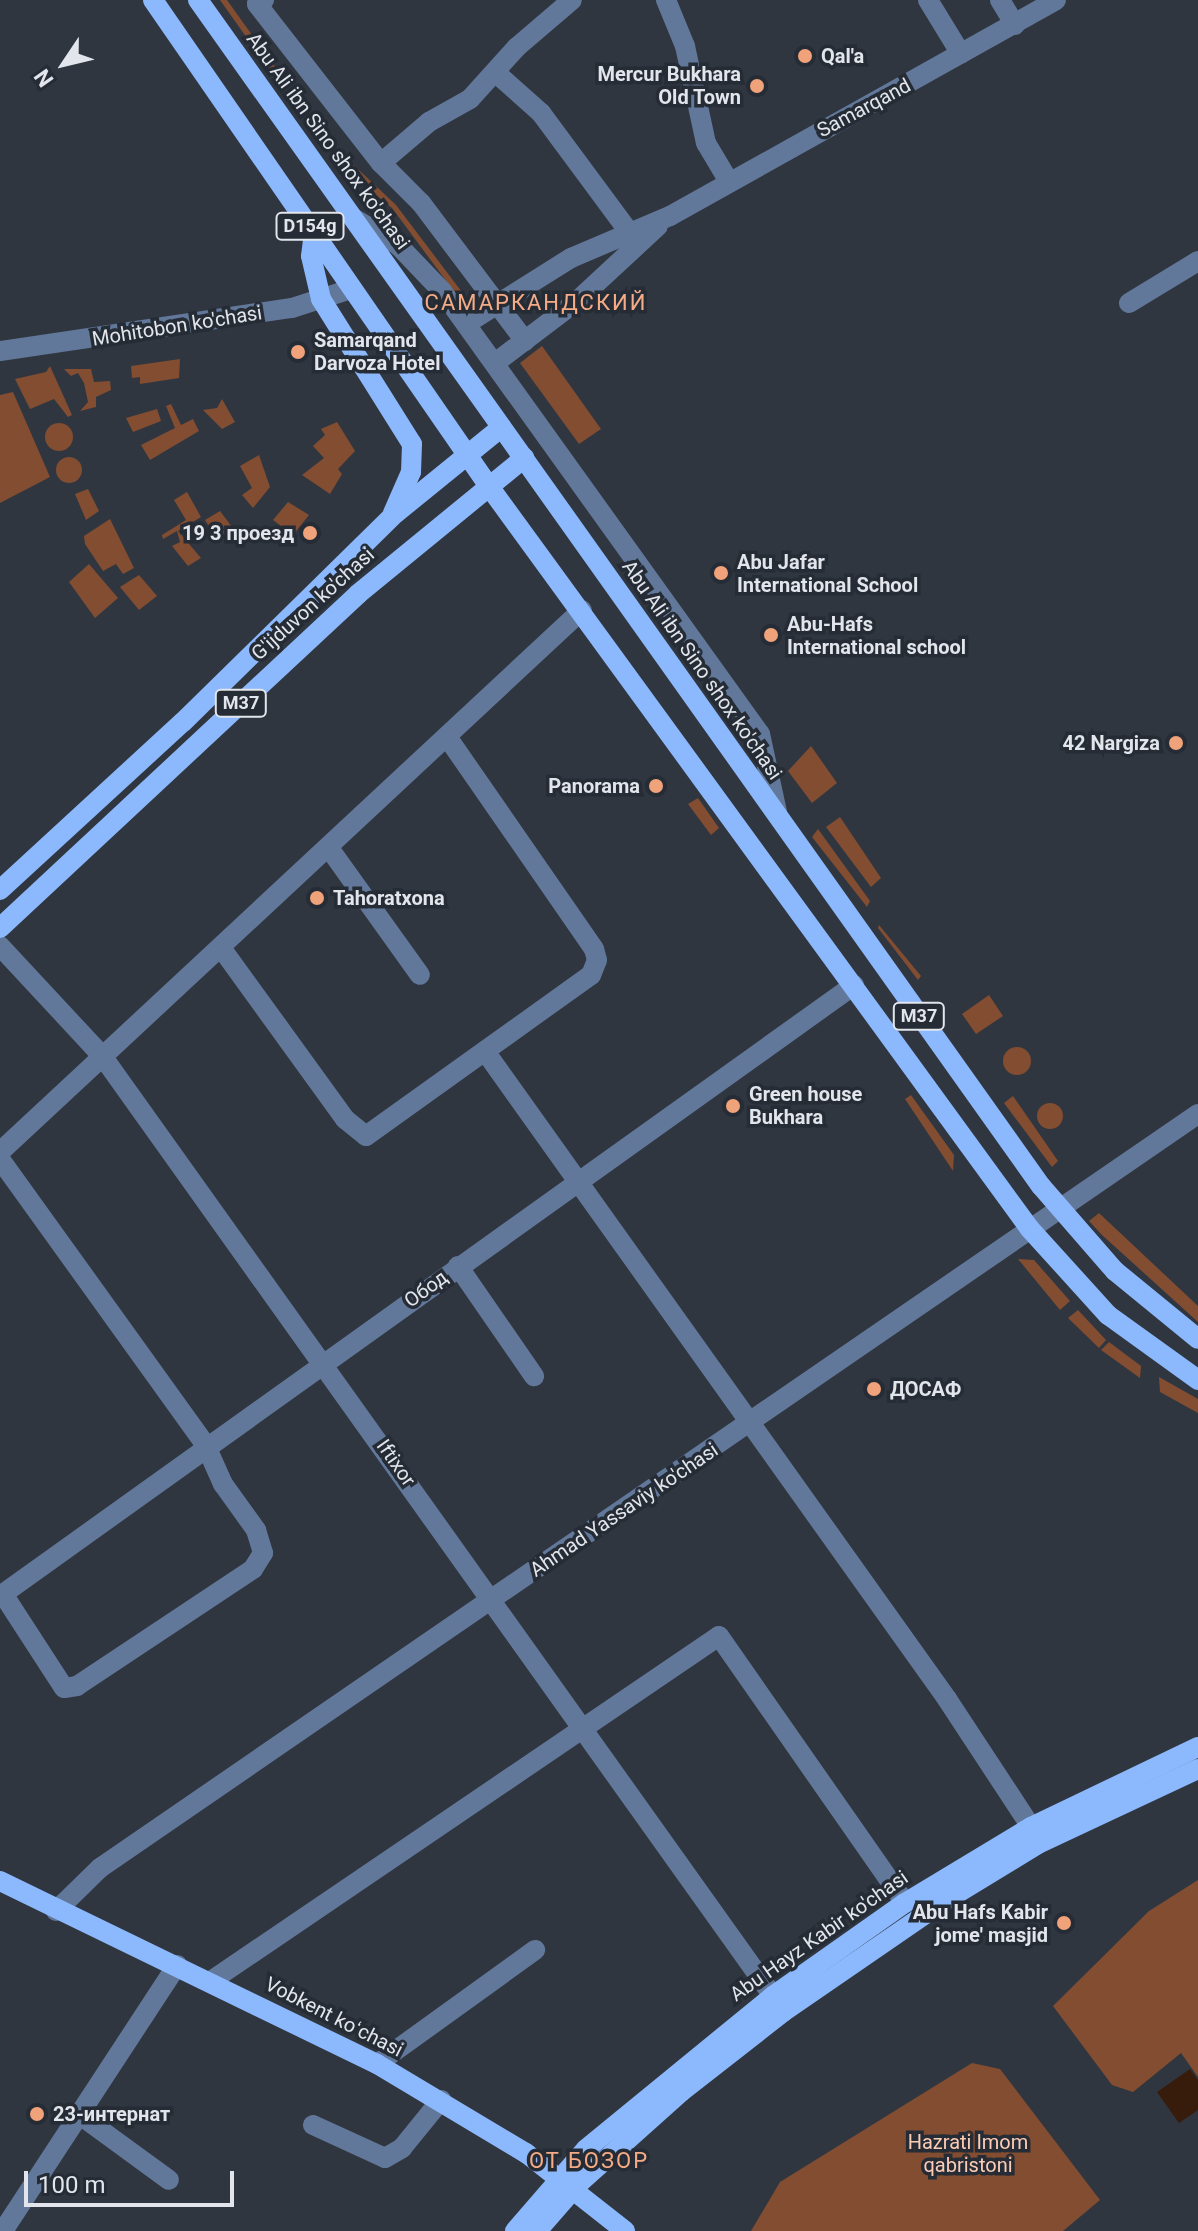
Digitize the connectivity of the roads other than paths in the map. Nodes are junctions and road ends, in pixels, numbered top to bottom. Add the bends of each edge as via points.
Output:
1 (153, 0) edge
2 (198, 0) edge
3 (572, 0) edge
4 (666, 0) edge
5 (928, 0) edge
6 (1000, 0) edge
7 (1056, 0) edge
8 (258, 1) edge
9 (1015, 25) junction
10 (961, 54) junction
11 (495, 72) junction
12 (381, 163) junction
13 (728, 180) junction
14 (670, 216) junction
15 (355, 219) junction
16 (314, 232) junction
17 (629, 232) junction
18 (1198, 261) edge
19 (351, 289) junction
20 (321, 299) junction
21 (1129, 303) dead end
22 (496, 304) junction
23 (466, 324) junction
24 (525, 341) junction
25 (0, 351) edge
26 (495, 363) junction
27 (502, 427) junction
28 (465, 453) junction
29 (524, 458) junction
30 (488, 485) junction
31 (387, 523) junction
32 (582, 610) junction
33 (448, 738) junction
34 (780, 824) junction
35 (329, 848) junction
36 (0, 890) edge
37 (0, 928) edge
38 (0, 946) edge
39 (222, 949) junction
40 (420, 975) dead end
41 (854, 985) junction
42 (487, 1054) junction
43 (103, 1057) junction
44 (1198, 1114) edge
45 (0, 1152) edge
46 (0, 1159) edge
47 (578, 1181) junction
48 (1058, 1209) junction
49 (1030, 1229) junction
50 (458, 1266) junction
51 (1198, 1339) edge
52 (325, 1362) junction
53 (534, 1376) dead end
54 (1198, 1380) edge
55 (750, 1424) junction
56 (206, 1446) junction
57 (2, 1595) edge
58 (492, 1600) junction
59 (582, 1728) junction
60 (1198, 1747) edge
61 (1198, 1769) edge
62 (1031, 1827) junction
63 (0, 1881) edge
64 (905, 1903) junction
65 (56, 1911) junction
66 (535, 1950) dead end
67 (177, 1965) junction
68 (211, 1981) junction
69 (773, 1996) junction
70 (377, 2064) junction
71 (441, 2100) junction
72 (80, 2115) junction
73 (313, 2125) dead end
74 (169, 2180) dead end
75 (565, 2183) junction
76 (3, 2231) edge
77 (515, 2231) edge
78 (537, 2231) edge
79 (625, 2231) edge

1 - 16 main road, D154g
2 - 15 main road, Abu Ali ibn Sino shox ko'chasi / D154g
3 - 11 street
4 - 13 street via 685,46 706,143
5 - 10 street
6 - 9 street
7 - 9 street, Samarqand
8 - 12 street
9 - 10 street, Samarqand
10 - 13 street, Samarqand
11 - 12 street via 470,99 429,122
11 - 17 street via 541,113
12 - 22 street via 421,203
13 - 14 street, Samarqand
14 - 17 street, Samarqand
14 - 24 street, Samarqand
15 - 23 street via 404,250
15 - 27 main road, Abu Ali ibn Sino shox ko'chasi / D154g
16 - 19 main road, D154g
16 - 20 main road via 311,256
17 - 22 street, Samarqand via 571,258
18 - 21 street
19 - 20 street, Mohitobon ko'chasi
19 - 28 main road, D154g
20 - 25 street, Mohitobon ko'chasi via 237,317
20 - 31 main road via 412,444 411,472
22 - 23 street, Samarqand
22 - 24 street
23 - 26 street
24 - 26 street, Samarqand
26 - 34 street via 760,734
27 - 28 main road, M37
27 - 29 main road, Abu Ali ibn Sino shox ko'chasi / M37
28 - 30 main road, M37
28 - 31 main road, M37
29 - 30 main road, M37
29 - 34 main road, Abu Ali ibn Sino shox ko'chasi / M37
30 - 32 main road, M37
30 - 37 main road, G'ijduvon ko'chasi / M37 via 358,594
31 - 36 main road, G'ijduvon ko'chasi / M37 via 183,722
32 - 33 street
32 - 41 main road, M37
33 - 35 street
33 - 42 street via 597,960 591,975
34 - 48 main road, Abu Ali ibn Sino shox ko'chasi / M37
35 - 39 street
35 - 40 street
38 - 43 street, Iftixor
39 - 42 street via 358,1133 366,1136
39 - 43 street
41 - 47 street, Обод
41 - 49 main road, M37
42 - 47 street
43 - 45 street
43 - 52 street, Iftixor
44 - 48 street, Ahmad Yassaviy ko'chasi
46 - 56 street
47 - 50 street, Обод
47 - 55 street
48 - 49 street, Ahmad Yassaviy ko'chasi
48 - 51 main road, Abu Ali ibn Sino shox ko'chasi / M37 via 1135,1290
49 - 54 main road, M37 via 1108,1315
49 - 55 street, Ahmad Yassaviy ko'chasi
50 - 52 street, Обод
50 - 53 street
52 - 56 street, Обод
52 - 58 street, Iftixor
55 - 58 street, Ahmad Yassaviy ko'chasi
55 - 62 street via 947,1699
56 - 57 street, Обод
56 - 57 street via 223,1484 256,1530 263,1553 253,1569 77,1686 64,1688
58 - 59 street, Iftixor
58 - 65 street, Ahmad Yassaviy ko'chasi via 100,1868
59 - 64 street via 719,1636
59 - 68 street
59 - 69 street, Iftixor
60 - 62 main road, Abu Hayz Kabir ko'chasi
61 - 75 main road, Abu Hayz Kabir ko'chasi via 1038,1844 906,1927 728,2055
62 - 64 main road, Abu Hayz Kabir ko'chasi
63 - 65 main road, Vobkent koʻchasi
64 - 69 main road, Abu Hayz Kabir ko'chasi
65 - 67 main road, Vobkent koʻchasi
66 - 70 street
67 - 68 main road, Vobkent koʻchasi
67 - 72 street
68 - 70 main road, Vobkent koʻchasi
69 - 75 main road, Abu Hayz Kabir ko'chasi via 684,2064
70 - 71 main road, Vobkent koʻchasi
71 - 73 street via 402,2148 385,2158
71 - 75 main road, Vobkent koʻchasi
72 - 74 street
72 - 76 street
75 - 77 main road, Abu Hayz Kabir ko'chasi
75 - 78 main road, Abu Hayz Kabir ko'chasi
75 - 79 main road, Vobkent koʻchasi

